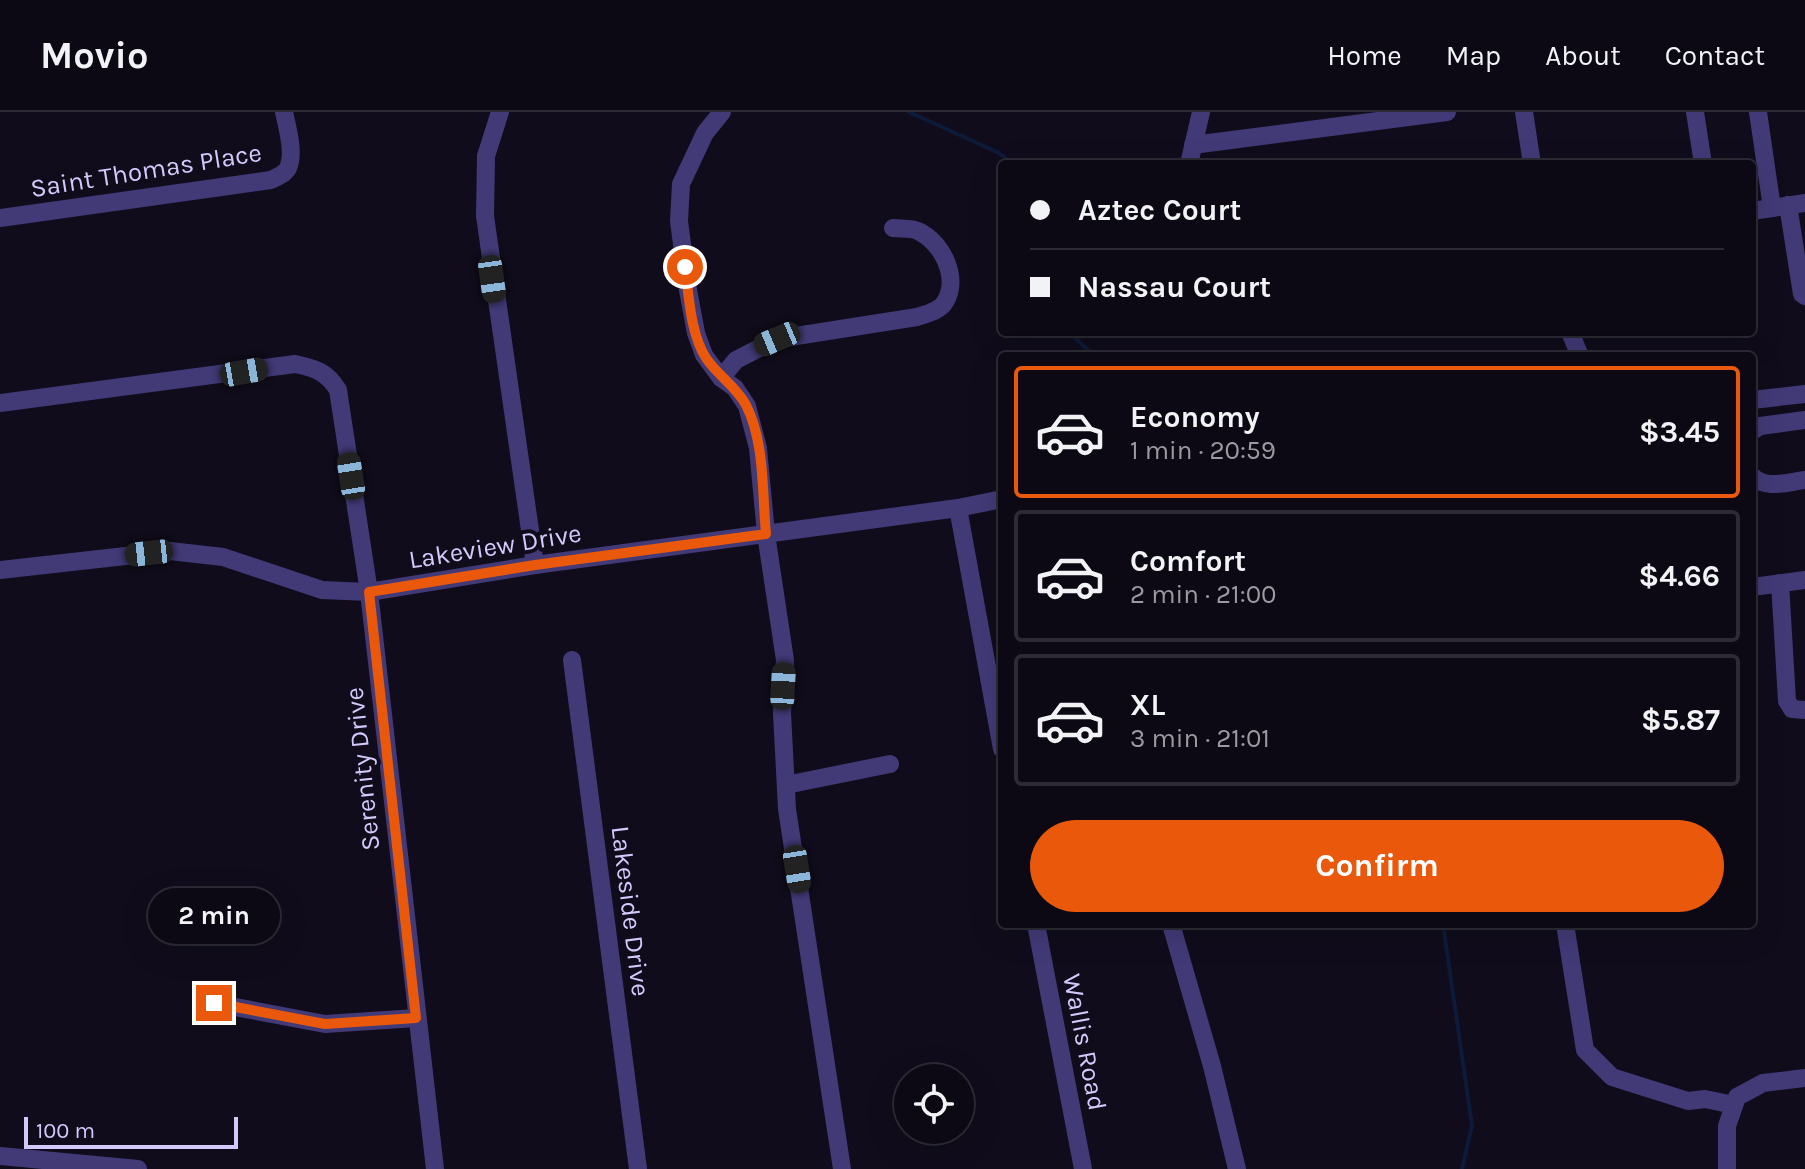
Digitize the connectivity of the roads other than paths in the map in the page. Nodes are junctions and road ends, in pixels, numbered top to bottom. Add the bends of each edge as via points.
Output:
1 (284, 112) edge
2 (500, 112) edge
3 (722, 112) edge
4 (1201, 112) edge
5 (1447, 112) edge
6 (1524, 112) edge
7 (1695, 112) edge
8 (1758, 112) edge
9 (1193, 145) junction
10 (1190, 160) edge
11 (1531, 160) edge
12 (1702, 160) edge
13 (1789, 205) edge
14 (1756, 210) edge
15 (0, 218) edge
16 (893, 228) dead end
17 (1805, 296) edge
18 (721, 378) junction
19 (1805, 394) edge
20 (1756, 400) edge
21 (0, 403) edge
22 (1805, 420) edge
23 (1756, 428) edge
24 (1756, 480) edge
25 (1805, 480) edge
26 (998, 500) edge
27 (958, 508) junction
28 (766, 534) junction
29 (535, 565) junction
30 (0, 570) edge
31 (1805, 580) edge
32 (1780, 583) junction
33 (1756, 586) edge
34 (369, 592) junction
35 (572, 660) dead end
36 (1805, 710) edge
37 (998, 727) edge
38 (890, 764) dead end
39 (786, 785) junction
40 (1037, 928) edge
41 (1172, 928) edge
42 (1566, 928) edge
43 (214, 1003) dead end
44 (416, 1018) junction
45 (1805, 1078) edge
46 (1736, 1101) junction
47 (0, 1156) edge
48 (138, 1169) edge
49 (435, 1169) edge
50 (638, 1169) edge
51 (842, 1169) edge
52 (1083, 1169) edge
53 (1237, 1169) edge
54 (1727, 1169) edge

1 - 15 street, Saint Thomas Place via 289,166 271,180
2 - 29 street via 486,156 485,216
3 - 18 street via 705,133 681,184 679,202 696,333
4 - 9 street
5 - 9 street
6 - 11 street
7 - 12 street
8 - 13 street
9 - 10 street
13 - 14 street
13 - 17 street
16 - 18 street via 915,230 934,241 950,279 945,303 917,317 777,339 736,360
18 - 28 street via 747,406 758,448
19 - 20 street
21 - 34 street, Serenity Drive via 280,365 321,371 338,390
22 - 23 street
24 - 25 street via 1769,485
26 - 27 street, Lakeview Drive
27 - 28 street, Lakeview Drive
27 - 37 street
28 - 29 street, Lakeview Drive
28 - 39 street via 785,660
29 - 34 street, Lakeview Drive
30 - 34 street, Lakeview Drive via 170,551 223,557 322,590
31 - 32 street
32 - 33 street
32 - 36 street via 1787,701 1792,709
34 - 44 street, Serenity Drive
35 - 50 street, Lakeside Drive
38 - 39 street
39 - 51 street
40 - 52 street, Wallis Road
41 - 53 street
42 - 46 street via 1585,1050 1612,1077 1688,1101
43 - 44 street via 325,1024
44 - 49 street, Serenity Drive
45 - 46 street via 1763,1083
46 - 54 street via 1727,1126
47 - 48 street

